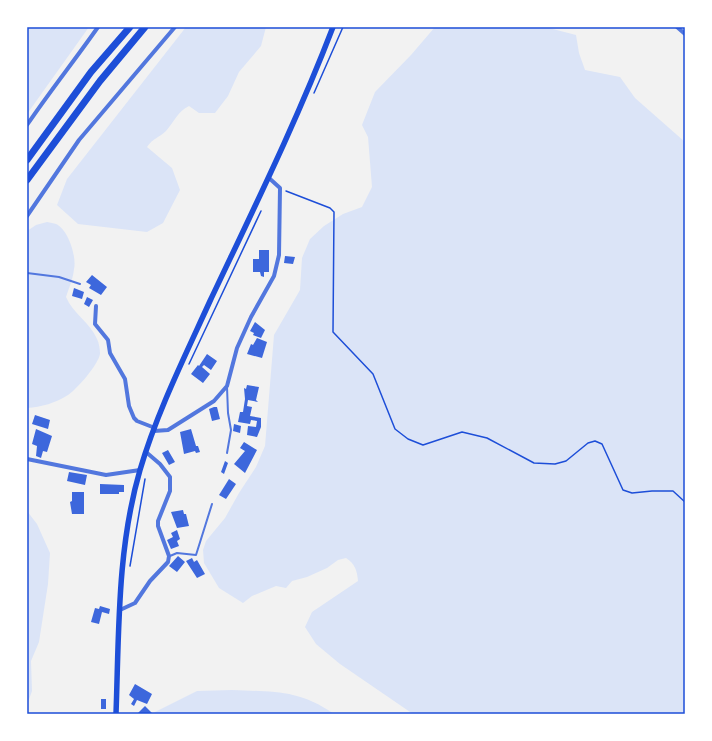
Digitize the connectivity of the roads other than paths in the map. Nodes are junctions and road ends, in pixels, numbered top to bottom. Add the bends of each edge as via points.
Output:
1 (98, 27) edge
2 (130, 27) edge
3 (146, 27) edge
4 (175, 27) edge
5 (333, 27) edge
6 (677, 27) edge
7 (685, 34) edge
8 (27, 125) edge
9 (27, 160) edge
10 (269, 178) junction
11 (27, 180) edge
12 (27, 216) edge
13 (27, 273) edge
14 (80, 284) dead end
15 (96, 306) dead end
16 (227, 386) junction
17 (155, 430) junction
18 (146, 452) junction
19 (227, 453) dead end
20 (27, 459) edge
21 (140, 470) junction
22 (212, 504) dead end
23 (169, 556) junction
24 (120, 610) junction
25 (116, 714) edge

1 - 8 street via 62,78 51,88
2 - 9 highway via 91,72
3 - 11 highway via 100,81
4 - 12 street via 79,140
5 - 10 main road
6 - 7 street
10 - 16 street via 280,188 279,255 274,276 237,348
10 - 17 main road via 188,348
13 - 14 lane via 60,277
15 - 17 street via 95,324 108,340 110,353 125,379 129,406 134,418
16 - 17 street via 214,401 168,430
16 - 19 lane via 231,430
17 - 18 main road
18 - 21 main road
18 - 23 street via 170,477 170,491 158,521
20 - 21 street via 106,475
21 - 24 main road via 122,561
22 - 23 lane via 196,555
23 - 24 street via 168,562 150,581 135,603
24 - 25 main road

